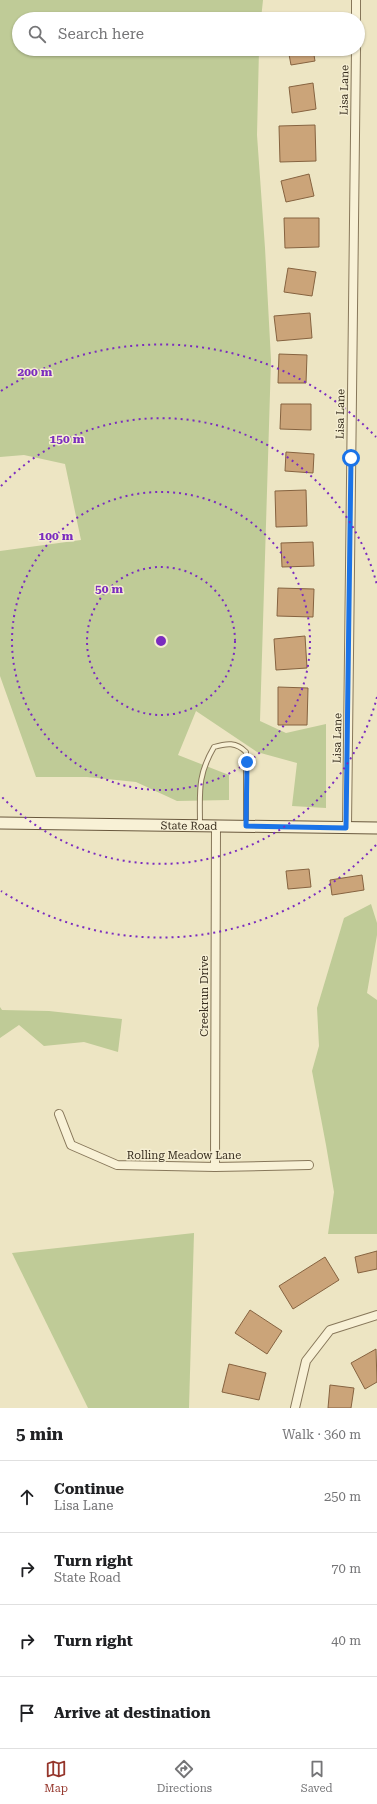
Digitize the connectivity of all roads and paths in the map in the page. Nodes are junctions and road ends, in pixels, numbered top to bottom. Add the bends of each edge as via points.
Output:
1 (356, 0) edge
2 (356, 12) edge
3 (356, 56) edge
4 (0, 823) edge
5 (200, 825) junction
6 (216, 826) junction
7 (246, 826) junction
8 (346, 828) junction
9 (377, 828) edge
10 (59, 1114) dead end
11 (309, 1165) dead end
12 (215, 1167) junction
13 (377, 1315) edge
14 (295, 1408) edge

1 - 2 street
3 - 8 street, Lisa Lane
4 - 5 main road, State Road
5 - 6 main road, State Road
5 - 7 lane via 202,772 214,747 236,744 246,752
6 - 7 main road, State Road
6 - 12 street, Creekrun Drive
7 - 8 main road, State Road
8 - 9 main road, State Road
10 - 12 street, Rolling Meadow Lane via 71,1145 117,1165
11 - 12 street, Rolling Meadow Lane
13 - 14 street via 330,1330 306,1361

